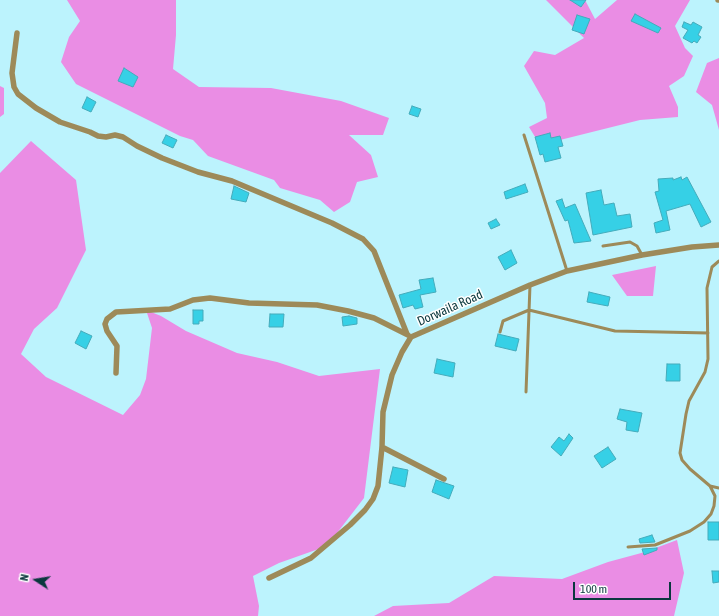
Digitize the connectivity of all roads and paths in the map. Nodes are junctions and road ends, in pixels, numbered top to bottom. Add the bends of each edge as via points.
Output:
1 (17, 33) dead end
2 (524, 135) dead end
3 (719, 245) edge
4 (603, 246) dead end
5 (642, 255) junction
6 (719, 261) edge
7 (567, 271) junction
8 (530, 285) junction
9 (529, 310) junction
10 (500, 332) dead end
11 (708, 334) junction
12 (409, 336) junction
13 (116, 373) dead end
14 (526, 392) dead end
15 (382, 447) junction
16 (444, 479) dead end
17 (710, 486) junction
18 (719, 488) edge
19 (628, 547) dead end
20 (269, 578) dead end

1 - 12 street via 12,73 14,87 18,94 36,108 60,122 98,136 123,137 162,158 198,172 232,181 332,223 363,239 374,251
2 - 7 lane
3 - 5 street, Dorwaila Road
4 - 5 lane via 630,242 637,246
5 - 7 street, Dorwaila Road
6 - 11 lane via 709,274
7 - 8 street, Dorwaila Road
8 - 9 lane
8 - 12 street, Dorwaila Road
9 - 10 lane via 503,321
9 - 11 lane via 615,331
9 - 14 lane
11 - 17 lane via 705,372 689,401 680,453 682,460 690,469
12 - 13 street via 374,318 348,311 317,306 249,303 210,298 193,300 170,309 123,311 111,315 105,324 117,346
12 - 15 street, Dorwaila Road via 392,375 384,412
15 - 16 street
15 - 20 street, Dorwaila Road via 378,486 365,510 311,558
17 - 18 lane
17 - 19 lane via 715,496 714,506 704,522 668,541

